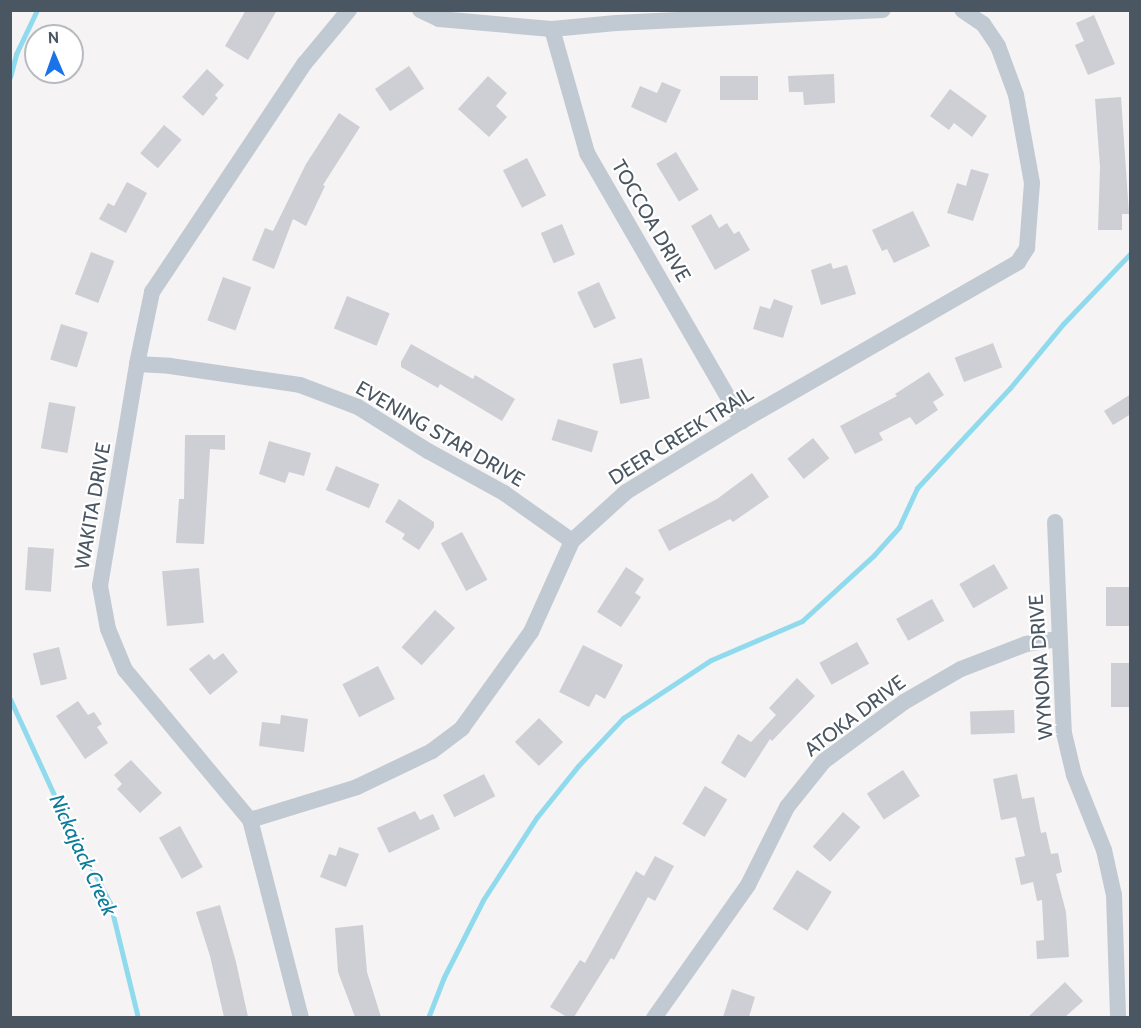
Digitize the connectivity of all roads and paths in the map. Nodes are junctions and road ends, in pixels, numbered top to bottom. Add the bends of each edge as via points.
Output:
1 (349, 10) edge
2 (420, 10) edge
3 (883, 10) edge
4 (962, 10) edge
5 (795, 13) edge
6 (552, 29) junction
7 (136, 364) junction
8 (742, 421) junction
9 (1055, 522) dead end
10 (572, 541) junction
11 (1058, 639) junction
12 (250, 820) junction
13 (301, 1017) edge
14 (654, 1017) edge
15 (1118, 1017) edge

1 - 7 street, WAKITA DRIVE via 305,63 152,292
2 - 6 street via 439,19
3 - 5 street
4 - 8 street, DEER CREEK TRAIL via 983,24 998,46 1016,95 1032,183 1027,248 1018,262 961,297
5 - 6 street
6 - 8 street, TOCCOA DRIVE via 587,153
7 - 10 street, EVENING STAR DRIVE via 300,386 358,407 504,493
7 - 12 street, WAKITA DRIVE via 100,586 108,629 125,670
8 - 10 street, DEER CREEK TRAIL via 626,492
9 - 11 street, WYNONA DRIVE
10 - 12 street, DEER CREEK TRAIL via 531,632 462,728 432,751 357,787
11 - 14 street, ATOKA DRIVE via 1026,644 961,669 904,702 824,761 787,807 748,885
11 - 15 street, WYNONA DRIVE via 1064,733 1074,774 1104,850 1114,895
12 - 13 street, WAKITA DRIVE

